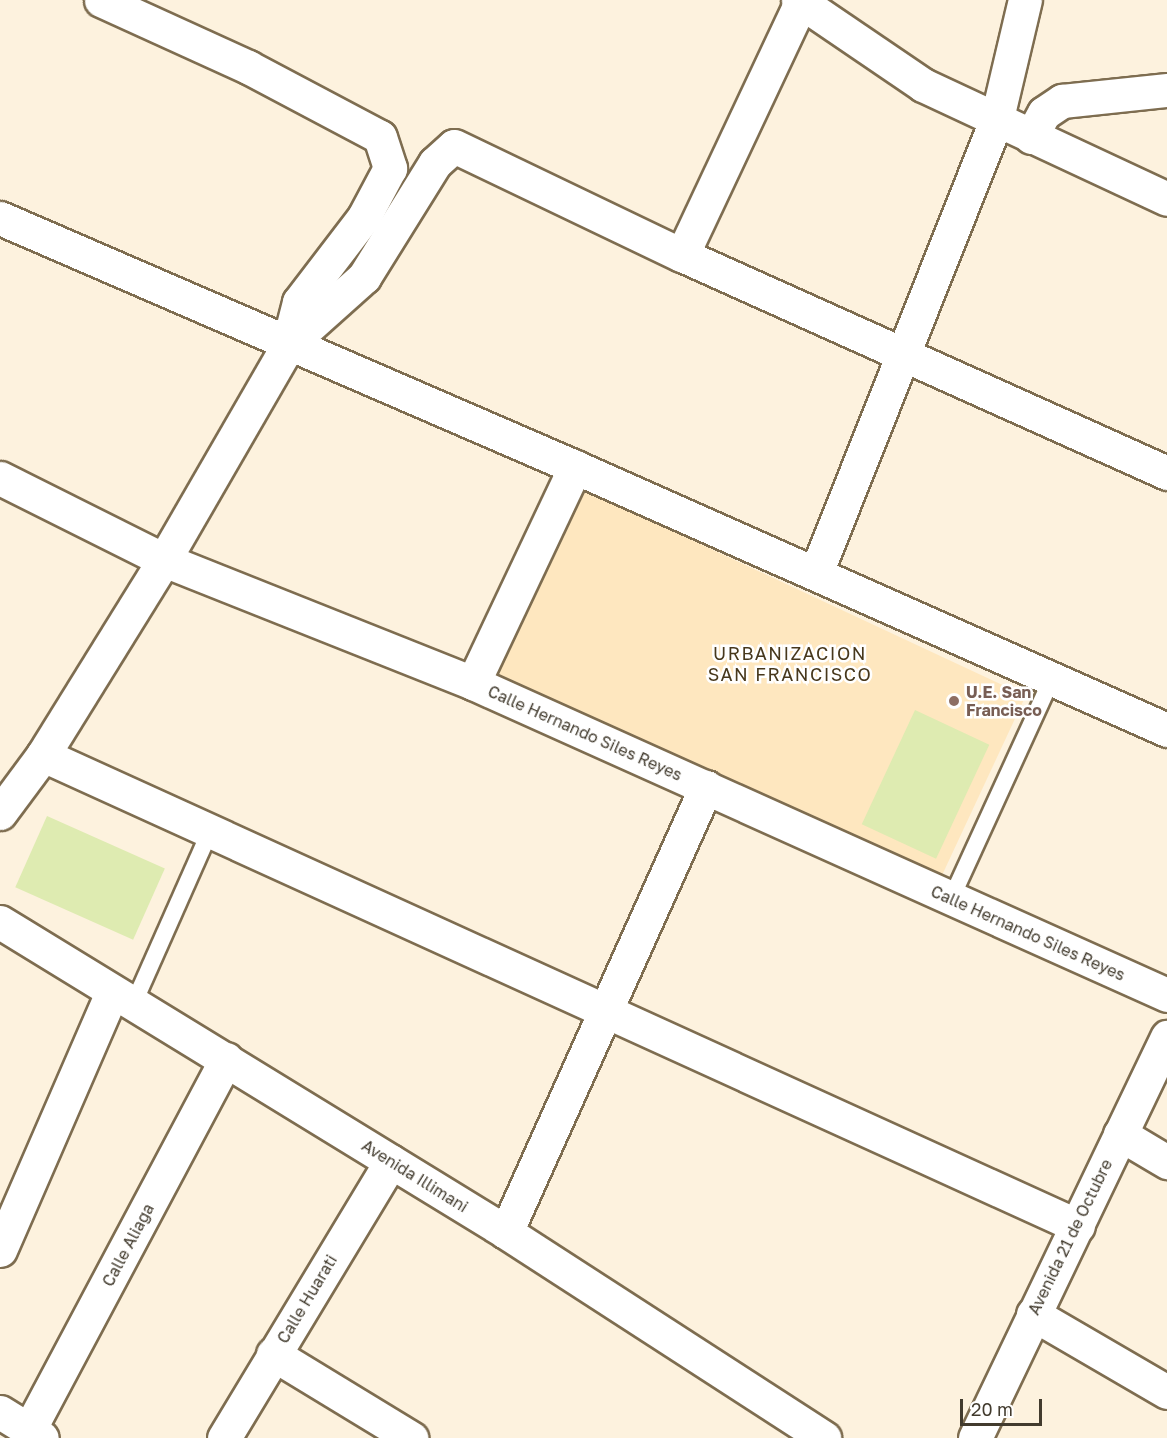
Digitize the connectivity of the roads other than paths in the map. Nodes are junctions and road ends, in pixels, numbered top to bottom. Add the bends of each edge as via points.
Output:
1 (101, 0) edge
2 (1025, 0) edge
3 (799, 1) edge
4 (1167, 90) edge
5 (997, 118) junction
6 (1031, 137) junction
7 (1167, 199) edge
8 (0, 218) edge
9 (682, 255) junction
10 (288, 345) junction
11 (905, 357) junction
12 (574, 467) junction
13 (1167, 473) edge
14 (0, 478) edge
15 (164, 560) junction
16 (816, 573) junction
17 (1051, 681) junction
18 (473, 683) junction
19 (1167, 730) edge
20 (43, 755) junction
21 (706, 788) junction
22 (0, 813) edge
23 (210, 831) junction
24 (951, 898) junction
25 (0, 922) edge
26 (1167, 994) edge
27 (122, 999) junction
28 (606, 1011) junction
29 (1167, 1037) edge
30 (226, 1059) junction
31 (1120, 1134) junction
32 (391, 1161) junction
33 (1167, 1162) edge
34 (1078, 1226) junction
35 (506, 1232) junction
36 (0, 1250) edge
37 (1033, 1314) junction
38 (273, 1354) junction
39 (1167, 1392) edge
40 (0, 1412) edge
41 (36, 1434) edge
42 (224, 1438) edge
43 (411, 1438) edge
44 (824, 1438) edge
45 (975, 1438) edge

1 - 10 street via 248,67 380,137 390,168 364,217 299,302
2 - 5 street
3 - 5 street via 923,85
3 - 9 street
4 - 6 street via 1062,101 1044,113
5 - 6 street
5 - 11 street
6 - 7 street
8 - 10 street
9 - 10 street via 454,146 435,163 364,277
9 - 11 street
10 - 12 street
10 - 15 street
11 - 13 street
11 - 16 street
12 - 16 street
12 - 18 street
14 - 15 street, Calle Hernando Siles Reyes
15 - 18 street, Calle Hernando Siles Reyes
15 - 20 street
16 - 17 street
17 - 19 street
17 - 24 lane
18 - 21 street, Calle Hernando Siles Reyes
20 - 22 street
20 - 23 street
21 - 24 street, Calle Hernando Siles Reyes
21 - 28 street
23 - 27 lane
23 - 28 street
24 - 26 street, Calle Hernando Siles Reyes
25 - 27 street, Avenida Illimani
27 - 30 street, Avenida Illimani
27 - 36 street
28 - 34 street
28 - 35 street
29 - 31 street, Avenida 21 de Octubre
30 - 32 street, Avenida Illimani
30 - 41 street, Calle Aliaga
31 - 33 street
31 - 34 street, Avenida 21 de Octubre
32 - 35 street, Avenida Illimani
32 - 38 street, Calle Huarati
34 - 37 street, Avenida 21 de Octubre
35 - 44 street, Avenida Illimani
37 - 39 street
37 - 45 street, Avenida 21 de Octubre
38 - 42 street, Calle Huarati
38 - 43 street
40 - 41 street

